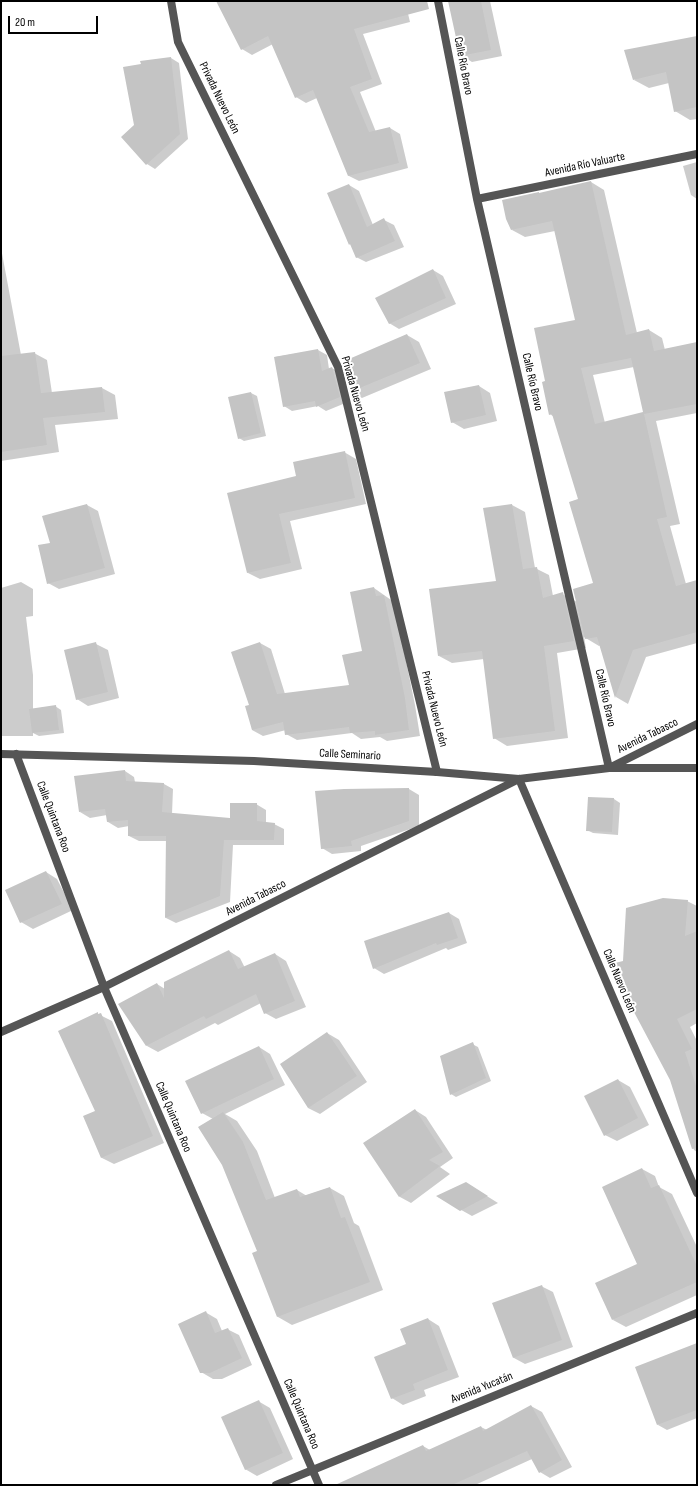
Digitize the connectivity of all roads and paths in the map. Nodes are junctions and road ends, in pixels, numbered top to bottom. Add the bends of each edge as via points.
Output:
1 (172, 1) edge
2 (438, 1) edge
3 (697, 154) edge
4 (477, 199) junction
5 (697, 724) edge
6 (1, 754) edge
7 (16, 754) junction
8 (609, 768) junction
9 (697, 768) edge
10 (437, 772) junction
11 (519, 779) junction
12 (104, 987) junction
13 (1, 1032) edge
14 (697, 1193) edge
15 (697, 1313) edge
16 (312, 1470) junction
17 (276, 1485) edge
18 (319, 1485) edge

1 - 10 street, Privada Nuevo León via 178,42 338,367
2 - 4 street, Calle Río Bravo
3 - 4 street, Avenida Río Valuarte
4 - 8 street, Calle Río Bravo
5 - 8 street, Avenida Tabasco
6 - 7 street, Calle Seminario
7 - 10 street, Calle Seminario via 254,761
7 - 12 street, Calle Quintana Roo
8 - 9 street, Calle Seminario
8 - 11 street, Calle Seminario
10 - 11 street, Calle Seminario
11 - 12 street, Avenida Tabasco
11 - 14 street, Calle Nuevo León
12 - 13 street, Avenida Tabasco
12 - 16 street, Calle Quintana Roo
15 - 16 street, Avenida Yucatán
16 - 17 street, Avenida Yucatán
16 - 18 street, Calle Quintana Roo

